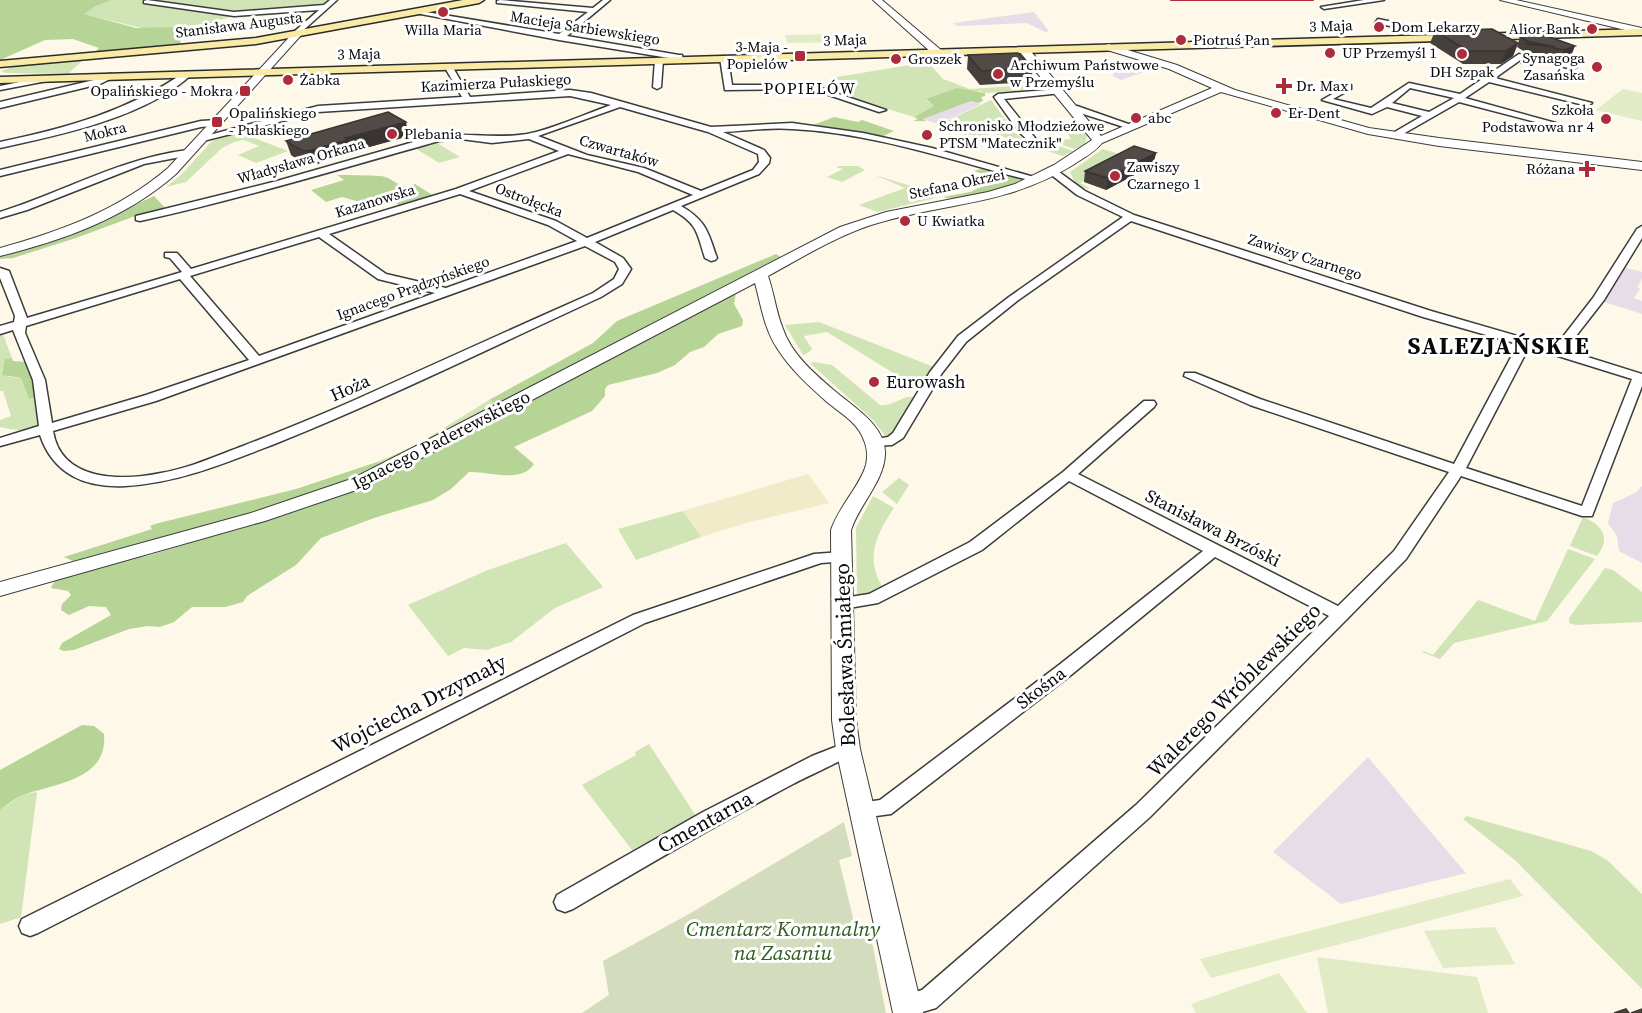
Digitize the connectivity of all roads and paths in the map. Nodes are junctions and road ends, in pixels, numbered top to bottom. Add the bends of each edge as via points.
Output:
1 (334, 0) edge
2 (479, 0) edge
3 (607, 0) edge
4 (877, 0) edge
5 (1382, 0) edge
6 (1504, 0) edge
7 (146, 2) dead end
8 (500, 2) dead end
9 (326, 7) junction
10 (1324, 7) dead end
11 (594, 10) junction
12 (414, 12) junction
13 (1381, 22) dead end
14 (1400, 26) dead end
15 (1607, 28) junction
16 (1642, 31) edge
17 (298, 33) junction
18 (1488, 36) junction
19 (559, 38) junction
20 (1504, 46) edge
21 (1108, 47) junction
22 (1024, 50) junction
23 (937, 52) junction
24 (724, 58) junction
25 (659, 60) junction
26 (679, 60) junction
27 (0, 64) edge
28 (448, 66) junction
29 (1573, 67) dead end
30 (263, 72) junction
31 (188, 74) junction
32 (109, 76) junction
33 (0, 78) edge
34 (49, 78) junction
35 (1488, 79) junction
36 (657, 87) dead end
37 (1348, 87) dead end
38 (0, 88) edge
39 (1221, 88) junction
40 (1059, 91) junction
41 (1460, 98) junction
42 (468, 100) junction
43 (1588, 103) dead end
44 (621, 104) junction
45 (1386, 104) junction
46 (0, 105) edge
47 (1074, 108) junction
48 (882, 110) dead end
49 (1429, 115) junction
50 (217, 123) junction
51 (1559, 125) dead end
52 (1133, 126) junction
53 (711, 130) junction
54 (1396, 135) junction
55 (530, 136) junction
56 (203, 138) junction
57 (1098, 140) junction
58 (1034, 143) dead end
59 (0, 146) edge
60 (567, 151) junction
61 (188, 153) junction
62 (1642, 166) edge
63 (1052, 171) junction
64 (0, 173) edge
65 (1036, 179) junction
66 (460, 191) junction
67 (700, 194) junction
68 (675, 207) junction
69 (163, 213) dead end
70 (0, 215) edge
71 (1130, 217) junction
72 (1642, 229) edge
73 (321, 233) junction
74 (586, 241) junction
75 (0, 252) edge
76 (169, 255) dead end
77 (711, 258) dead end
78 (3, 271) dead end
79 (186, 274) junction
80 (760, 274) junction
81 (447, 292) junction
82 (20, 325) junction
83 (0, 330) edge
84 (1525, 343) junction
85 (1558, 351) junction
86 (257, 361) junction
87 (1190, 376) dead end
88 (1149, 404) dead end
89 (46, 429) junction
90 (0, 442) edge
91 (875, 443) junction
92 (1458, 470) junction
93 (1068, 475) junction
94 (1214, 550) junction
95 (842, 557) junction
96 (0, 589) edge
97 (843, 603) junction
98 (1341, 615) junction
99 (848, 749) junction
100 (861, 810) junction
101 (565, 902) dead end
102 (30, 926) dead end
103 (907, 1009) edge

1 - 9 street
2 - 12 main road, Stanisława Augusta
3 - 11 street
4 - 23 street
5 - 10 street
6 - 15 street
7 - 9 street via 234,14
8 - 11 street
9 - 17 street
11 - 19 street
12 - 17 main road, Stanisława Augusta
12 - 19 street, Macieja Sarbiewskiego
13 - 14 street
15 - 16 main road, 3 Maja
15 - 18 main road, 3 Maja
17 - 27 main road, Stanisława Augusta via 219,45
17 - 30 street
18 - 20 street
18 - 21 main road, 3 Maja
19 - 26 street, Macieja Sarbiewskiego via 656,52
21 - 22 main road, 3 Maja
21 - 39 street
22 - 23 main road, 3 Maja
22 - 40 street
23 - 24 main road, 3 Maja
24 - 26 main road, 3 Maja
24 - 48 street via 730,88 812,87
25 - 26 main road, 3 Maja
25 - 28 main road, 3 Maja
25 - 36 street
28 - 30 main road, 3 Maja
28 - 42 street
29 - 35 street via 1518,54 1521,59
30 - 31 main road, 3 Maja
30 - 50 street
31 - 32 main road, 3 Maja
31 - 59 street via 104,120
32 - 34 main road, 3 Maja
32 - 46 street
33 - 34 main road, 3 Maja
34 - 38 street
35 - 41 street
35 - 43 street
37 - 45 street via 1326,100 1366,111
39 - 52 street, Stefana Okrzei
39 - 54 street via 1330,121
40 - 47 street
40 - 58 street via 998,97
41 - 45 street via 1409,85
41 - 49 street
41 - 51 street
42 - 44 street, Kazimierza Pułaskiego via 570,93
42 - 56 street, Kazimierza Pułaskiego via 318,109
44 - 53 street, Kazimierza Pułaskiego
44 - 55 street, Władysława Orkana
45 - 49 street
47 - 52 street
47 - 57 street
49 - 54 street
50 - 56 street
50 - 64 street, Mokra
52 - 57 street, Stefana Okrzei
53 - 65 street, Kazimierza Pułaskiego via 785,126 830,130 921,148
53 - 67 street, Ignacego Prądzyńskiego via 760,152 765,161 756,171
54 - 62 street
55 - 60 street, Czwartaków
55 - 69 street, Władysława Orkana via 492,140 438,138
56 - 61 street
57 - 63 street, Stefana Okrzei
60 - 66 street, Kazanowska
60 - 67 street, Czwartaków via 641,170
61 - 70 street via 120,170
61 - 75 street via 158,183 111,212
63 - 65 street, Stefana Okrzei
63 - 71 street, Zawiszy Czarnego via 1081,193
65 - 80 street, Stefana Okrzei via 986,197 869,221
66 - 73 street, Kazanowska
66 - 74 street, Ostrołęcka via 552,223
67 - 68 street, Ignacego Prądzyńskiego
68 - 74 street, Ignacego Prądzyńskiego
68 - 77 street via 701,227
71 - 84 street, Zawiszy Czarnego
71 - 91 street via 1027,288 962,339 936,372 898,435 892,441
72 - 85 street via 1598,300
73 - 79 street, Kazanowska
73 - 81 street via 382,277
74 - 81 street, Ignacego Prądzyńskiego
74 - 89 street, Hoża via 623,265 624,273 614,286 315,423 202,467 134,481 83,477 60,461
76 - 79 street
78 - 82 street
79 - 82 street, Kazanowska
79 - 86 street
80 - 91 street via 773,322 785,348 861,422
80 - 96 street, Ignacego Paderewskiego via 361,482 258,517
81 - 86 street, Ignacego Prądzyńskiego
82 - 83 street, Kazanowska
82 - 89 street via 39,380
84 - 85 street, Zawiszy Czarnego
84 - 92 street, Walerego Wróblewskiego
85 - 92 street, Zawiszy Czarnego via 1639,377 1587,513
86 - 89 street, Ignacego Prądzyńskiego
87 - 92 street via 1255,402
88 - 93 street
89 - 90 street, Ignacego Prądzyńskiego
91 - 95 street, Bolesława Śmiałego via 875,466 843,522
92 - 98 street, Walerego Wróblewskiego via 1400,555
93 - 94 street, Stanisława Brzóski
93 - 97 street via 976,546 872,599
94 - 98 street, Stanisława Brzóski
94 - 100 street, Skośna via 884,808
95 - 97 street, Bolesława Śmiałego
95 - 102 street, Wojciecha Drzymały via 820,558 639,619
97 - 99 street, Bolesława Śmiałego via 844,720
98 - 103 street, Walerego Wróblewskiego via 1143,811 928,1000
99 - 100 street, Bolesława Śmiałego
99 - 101 street, Cmentarna via 702,823
100 - 103 street, Bolesława Śmiałego

